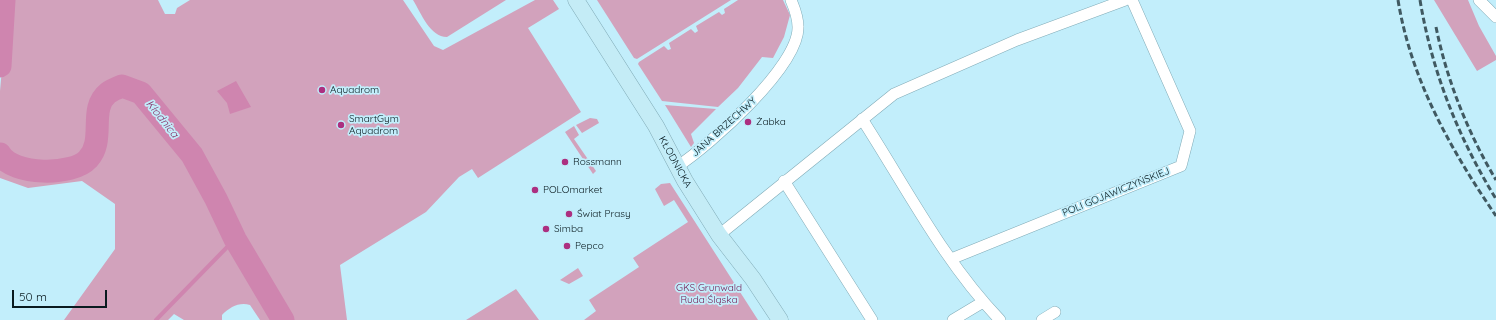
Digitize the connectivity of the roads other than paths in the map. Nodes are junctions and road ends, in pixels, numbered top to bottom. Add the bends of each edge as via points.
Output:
1 (576, 0) edge
2 (1125, 0) edge
3 (1132, 0) edge
4 (1479, 0) edge
5 (793, 1) edge
6 (1496, 17) edge
7 (862, 119) junction
8 (678, 166) junction
9 (784, 181) junction
10 (719, 235) junction
11 (951, 260) junction
12 (983, 302) junction
13 (1055, 312) dead end
14 (780, 320) edge
15 (872, 320) edge
16 (953, 320) edge
17 (1000, 320) edge
18 (1042, 320) edge

1 - 8 street, KŁODNICKA via 656,126
2 - 7 street via 1017,40 894,94
3 - 11 street, POLI GOJAWICZYŃSKIEJ via 1190,131 1181,166
4 - 6 street
5 - 8 street, JANA BRZECHWY via 798,27 790,52 757,99 707,146
7 - 9 street
7 - 11 street
8 - 10 street, KŁODNICKA
9 - 10 street
9 - 15 street
10 - 14 street, KŁODNICKA via 754,279
11 - 12 street
12 - 16 street
12 - 17 street
13 - 18 street

